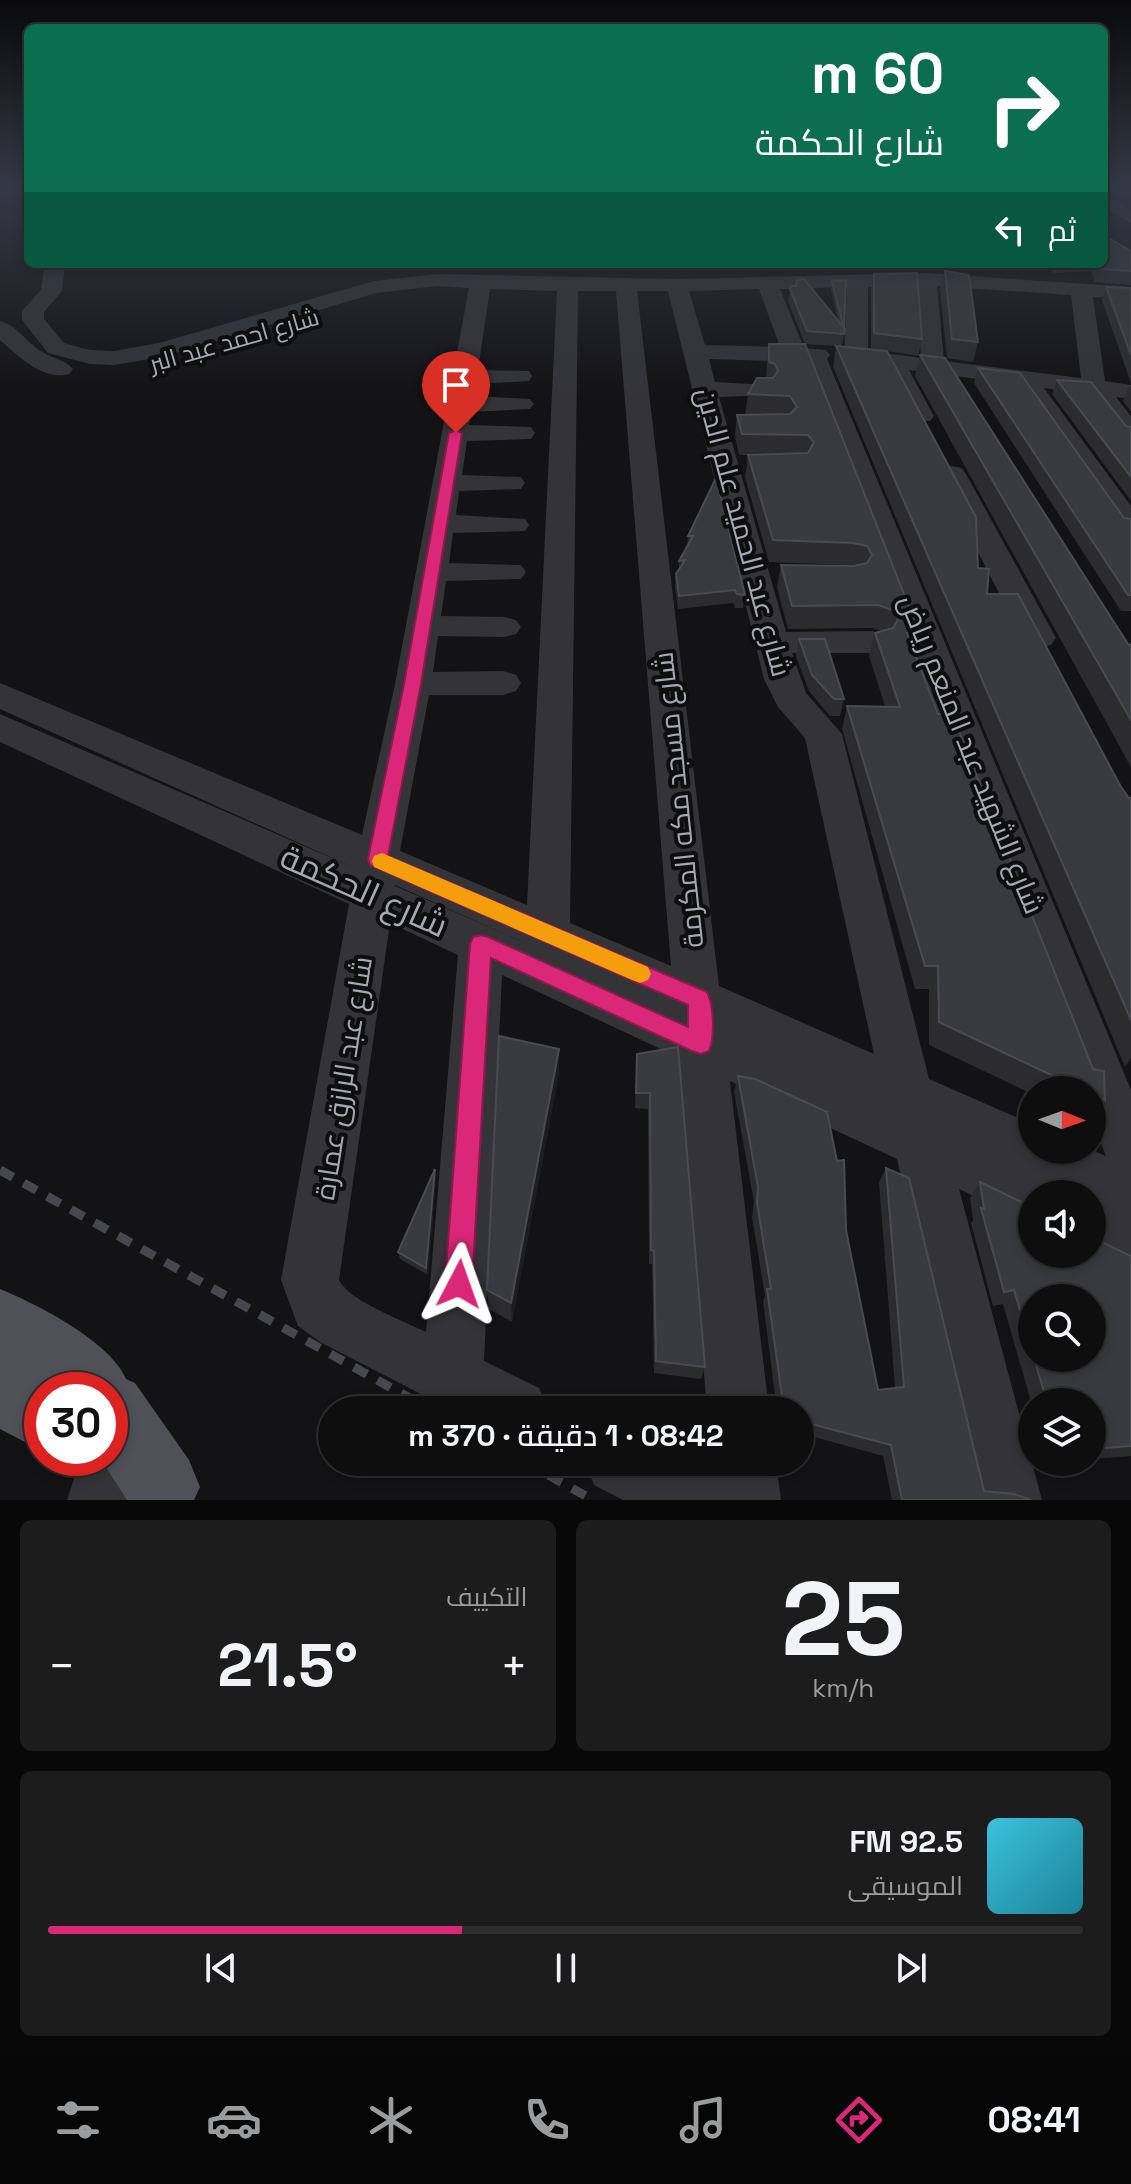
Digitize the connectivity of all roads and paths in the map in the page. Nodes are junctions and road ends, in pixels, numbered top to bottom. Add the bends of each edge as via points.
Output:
1 (54, 268) edge
2 (1073, 268) edge
3 (502, 277) edge
4 (858, 279) junction
5 (926, 279) junction
6 (29, 282) dead end
7 (767, 282) junction
8 (568, 284) junction
9 (626, 285) junction
10 (677, 285) junction
11 (1092, 290) junction
12 (1131, 293) edge
13 (5, 313) edge
14 (696, 352) junction
15 (804, 354) junction
16 (856, 358) junction
17 (892, 361) junction
18 (941, 366) junction
19 (520, 376) dead end
20 (1024, 378) junction
21 (1094, 387) junction
22 (705, 389) junction
23 (761, 390) edge
24 (1131, 392) edge
25 (965, 394) edge
26 (521, 404) dead end
27 (461, 405) junction
28 (522, 433) dead end
29 (1131, 433) edge
30 (447, 483) junction
31 (511, 483) dead end
32 (440, 524) junction
33 (514, 525) dead end
34 (1131, 526) edge
35 (432, 572) junction
36 (510, 572) dead end
37 (423, 626) junction
38 (504, 627) dead end
39 (872, 642) edge
40 (772, 643) junction
41 (1051, 660) edge
42 (503, 683) dead end
43 (413, 684) junction
44 (0, 695) edge
45 (0, 727) edge
46 (375, 877) junction
47 (548, 933) junction
48 (481, 944) junction
49 (699, 999) junction
50 (701, 1043) junction
51 (914, 1119) junction
52 (1018, 1146) edge
53 (1131, 1153) edge
54 (1064, 1164) edge
55 (1018, 1188) edge
56 (1131, 1194) edge
57 (1106, 1233) edge
58 (1131, 1245) edge
59 (0, 1323) edge
60 (74, 1372) edge
61 (453, 1377) junction
62 (0, 1387) edge
63 (490, 1396) edge
64 (737, 1396) edge
65 (24, 1403) edge
66 (644, 1476) edge
67 (745, 1476) edge
68 (690, 1500) edge
69 (748, 1500) edge
70 (1009, 1500) edge

1 - 3 street, شارع احمد عبد البر via 51,291 33,311 33,320 56,348 90,357 162,350 374,287
2 - 11 street
3 - 8 street, شارع احمد عبد البر
3 - 13 street, شارع احمد عبد البر via 369,301 201,352 97,373 53,367 33,357
3 - 27 street, شارع عبد الرازق عمارة
4 - 5 street, شارع احمد عبد البر
4 - 7 street, شارع احمد عبد البر
4 - 16 street
5 - 11 street, شارع احمد عبد البر
5 - 18 street
6 - 13 street, شارع احمد عبد البر
7 - 10 street, شارع احمد عبد البر
7 - 15 street, شارع الشهيد عبد المنعم رياض
8 - 9 street, شارع احمد عبد البر
8 - 47 street
9 - 10 street, شارع احمد عبد البر
9 - 49 street, شارع مسجد مكه المكرمة
10 - 14 street, شارع عبد الحميد علم الدين
11 - 12 street, شارع احمد عبد البر
11 - 21 street
14 - 15 street
14 - 22 street, شارع عبد الحميد علم الدين
15 - 16 street
15 - 53 street, شارع الشهيد عبد المنعم رياض
16 - 17 street
17 - 18 street
17 - 41 street
18 - 20 street
18 - 25 street
19 - 27 street
20 - 21 street
20 - 34 street
21 - 24 street
21 - 29 street
22 - 23 street
22 - 40 street, شارع عبد الحميد علم الدين via 731,426 770,575
26 - 27 street
27 - 28 street
27 - 30 street, شارع عبد الرازق عمارة
30 - 31 street
30 - 32 street, شارع عبد الرازق عمارة
32 - 33 street
32 - 35 street, شارع عبد الرازق عمارة
35 - 36 street
35 - 37 street, شارع عبد الرازق عمارة
37 - 38 street
37 - 43 street, شارع عبد الرازق عمارة
39 - 40 street
40 - 51 street, شارع عبد الحميد علم الدين via 791,699 823,734
42 - 43 street
43 - 46 street, شارع عبد الرازق عمارة
44 - 46 street, شارع الحكمة
45 - 46 street, شارع الحكمة
46 - 47 street, شارع الحكمة
46 - 48 street, شارع الحكمة
46 - 61 street, شارع عبد الرازق عمارة via 310,1280 319,1305 341,1321
47 - 49 street, شارع الحكمة
48 - 50 street, شارع الحكمة
48 - 61 street
49 - 50 street, شارع مسجد مكه المكرمة
49 - 51 street, شارع الحكمة
50 - 51 street, شارع الحكمة
50 - 64 street, شارع مسجد مكه المكرمة
51 - 52 street, شارع الحكمة
51 - 55 street, شارع الحكمة
51 - 70 street, شارع عبد الحميد علم الدين
54 - 56 street, شارع الحكمة
57 - 58 street
59 - 60 main road
61 - 63 street
62 - 65 main road
66 - 68 street
67 - 69 street

